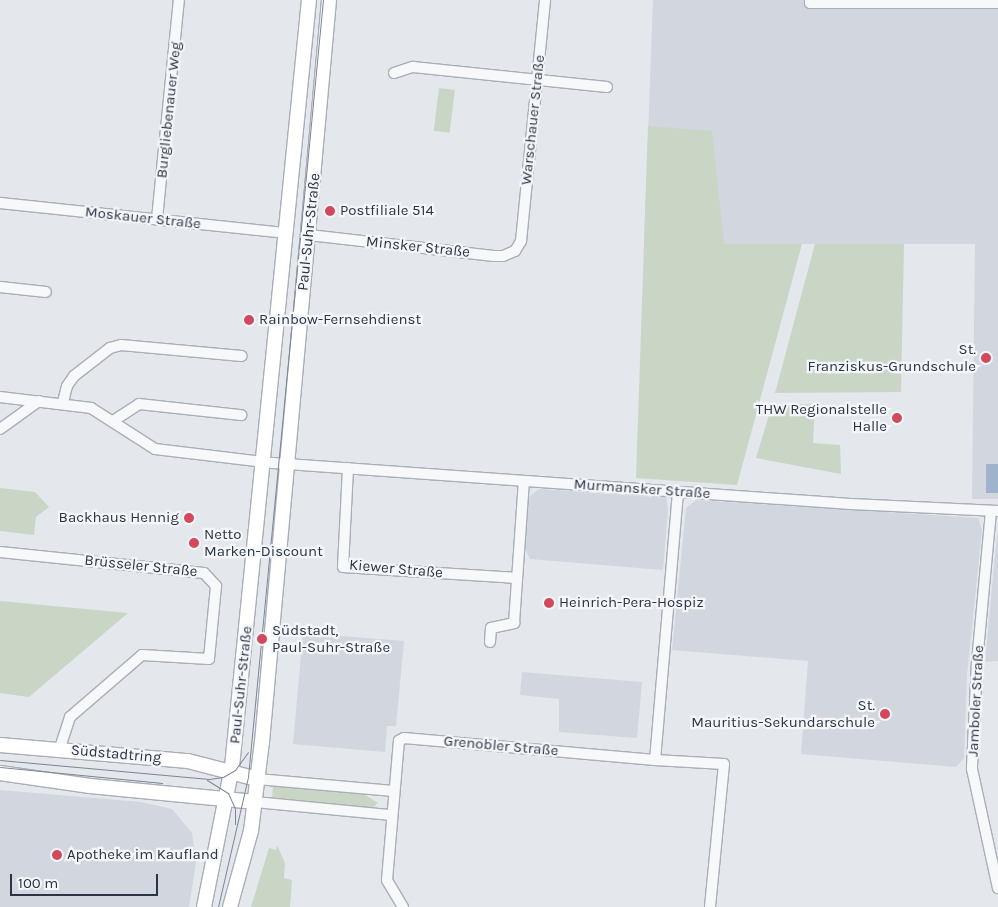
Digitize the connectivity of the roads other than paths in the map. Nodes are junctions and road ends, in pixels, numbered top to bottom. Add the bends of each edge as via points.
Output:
1 (179, 0) edge
2 (310, 0) edge
3 (329, 0) edge
4 (545, 0) edge
5 (810, 0) edge
6 (998, 2) edge
7 (394, 74) dead end
8 (537, 80) junction
9 (606, 87) dead end
10 (0, 203) edge
11 (157, 219) junction
12 (286, 233) junction
13 (309, 235) junction
14 (521, 241) joint
15 (0, 287) edge
16 (46, 292) dead end
17 (242, 356) dead end
18 (0, 397) edge
19 (39, 401) junction
20 (63, 402) junction
21 (241, 415) dead end
22 (113, 421) junction
23 (0, 429) edge
24 (265, 462) junction
25 (286, 464) junction
26 (348, 468) junction
27 (524, 481) junction
28 (678, 492) junction
29 (994, 511) edge
30 (0, 552) edge
31 (517, 578) junction
32 (490, 642) dead end
33 (0, 745) edge
34 (59, 750) junction
35 (655, 760) junction
36 (0, 773) edge
37 (231, 773) junction
38 (257, 779) junction
39 (393, 791) junction
40 (227, 800) junction
41 (254, 802) junction
42 (391, 815) junction
43 (997, 882) edge
44 (204, 907) edge
45 (230, 907) edge
46 (403, 907) edge
47 (710, 907) edge

1 - 11 street, Burgliebenauer Weg
2 - 12 street, Paul-Suhr-Straße
3 - 13 street, Paul-Suhr-Straße
4 - 8 street, Warschauer Straße
5 - 6 street via 810,3
7 - 8 street via 412,67
8 - 9 street
8 - 14 street, Warschauer Straße
10 - 11 street, Moskauer Straße
11 - 12 street, Moskauer Straße
12 - 24 street, Paul-Suhr-Straße
13 - 14 street, Minsker Straße via 504,256 515,251
13 - 25 street, Paul-Suhr-Straße
15 - 16 street
17 - 20 street via 121,345 110,348 74,376 67,386
18 - 19 street
19 - 20 street
19 - 23 street
20 - 22 street via 91,408
21 - 22 street via 139,404 128,408
22 - 24 street via 155,449
24 - 25 street
24 - 37 street, Paul-Suhr-Straße
25 - 26 street, Murmansker Straße
25 - 38 street, Paul-Suhr-Straße
26 - 27 street, Murmansker Straße
26 - 31 street, Kiewer Straße via 343,567
27 - 28 street, Murmansker Straße
27 - 31 street
28 - 29 street, Murmansker Straße
28 - 35 street
29 - 43 street, Jamboler Straße via 977,661 972,768
30 - 34 street, Brüsseler Straße via 204,573 216,586 209,660 142,655 70,717
31 - 32 street via 514,623 490,628
33 - 34 street, Südstadtring
34 - 37 street, Südstadtring via 188,761
35 - 39 street, Grenobler Straße via 404,738 397,747
35 - 47 street, Grenobler Straße via 724,764
36 - 40 street
37 - 38 street, Südstadtring
37 - 40 street, Paul-Suhr-Straße
38 - 39 street
38 - 41 street, Paul-Suhr-Straße
39 - 42 street
40 - 41 street
40 - 44 street, Paul-Suhr-Straße
41 - 42 street
41 - 45 street via 244,859
42 - 46 street via 387,880

